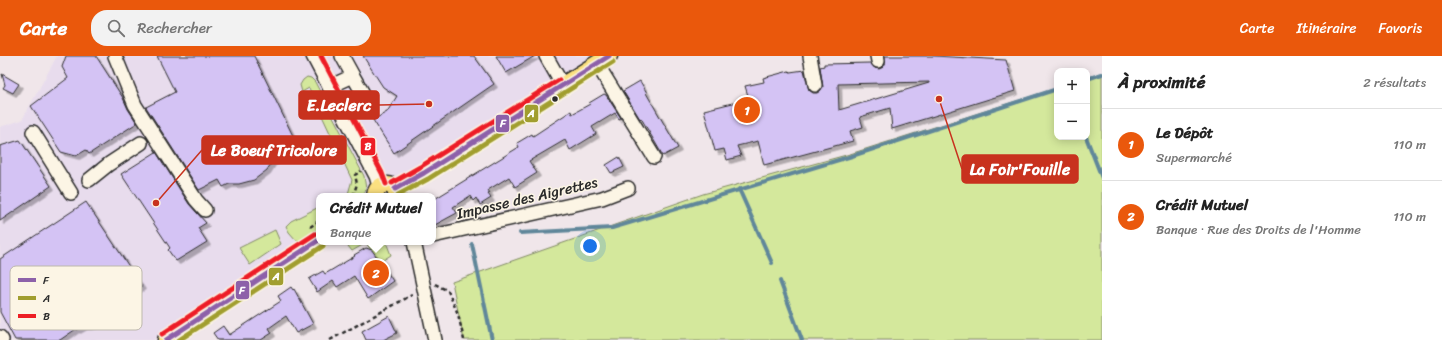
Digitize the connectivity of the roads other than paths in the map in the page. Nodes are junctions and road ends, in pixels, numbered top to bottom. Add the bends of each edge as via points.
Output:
1 (115, 56) edge
2 (312, 56) edge
3 (342, 56) edge
4 (546, 56) edge
5 (810, 56) edge
6 (603, 60) edge
7 (353, 76) junction
8 (816, 85) dead end
9 (563, 86) junction
10 (328, 87) junction
11 (365, 96) dead end
12 (32, 132) dead end
13 (141, 143) dead end
14 (654, 156) dead end
15 (89, 180) dead end
16 (628, 188) dead end
17 (377, 191) edge
18 (396, 192) edge
19 (71, 193) dead end
20 (205, 210) dead end
21 (436, 235) edge
22 (316, 242) edge
23 (415, 245) edge
24 (0, 337) edge
25 (2, 340) edge
26 (166, 340) edge
27 (435, 340) edge

1 - 20 street via 135,105
2 - 10 street
3 - 7 street
4 - 9 street
5 - 8 street
6 - 9 main road
6 - 14 street
7 - 10 street
7 - 11 street
9 - 18 main road
10 - 17 street via 376,176
12 - 19 street
13 - 15 street
16 - 21 street, Impasse des Aigrettes via 602,198
17 - 18 main road via 386,184
22 - 26 main road
23 - 27 street
24 - 25 street

